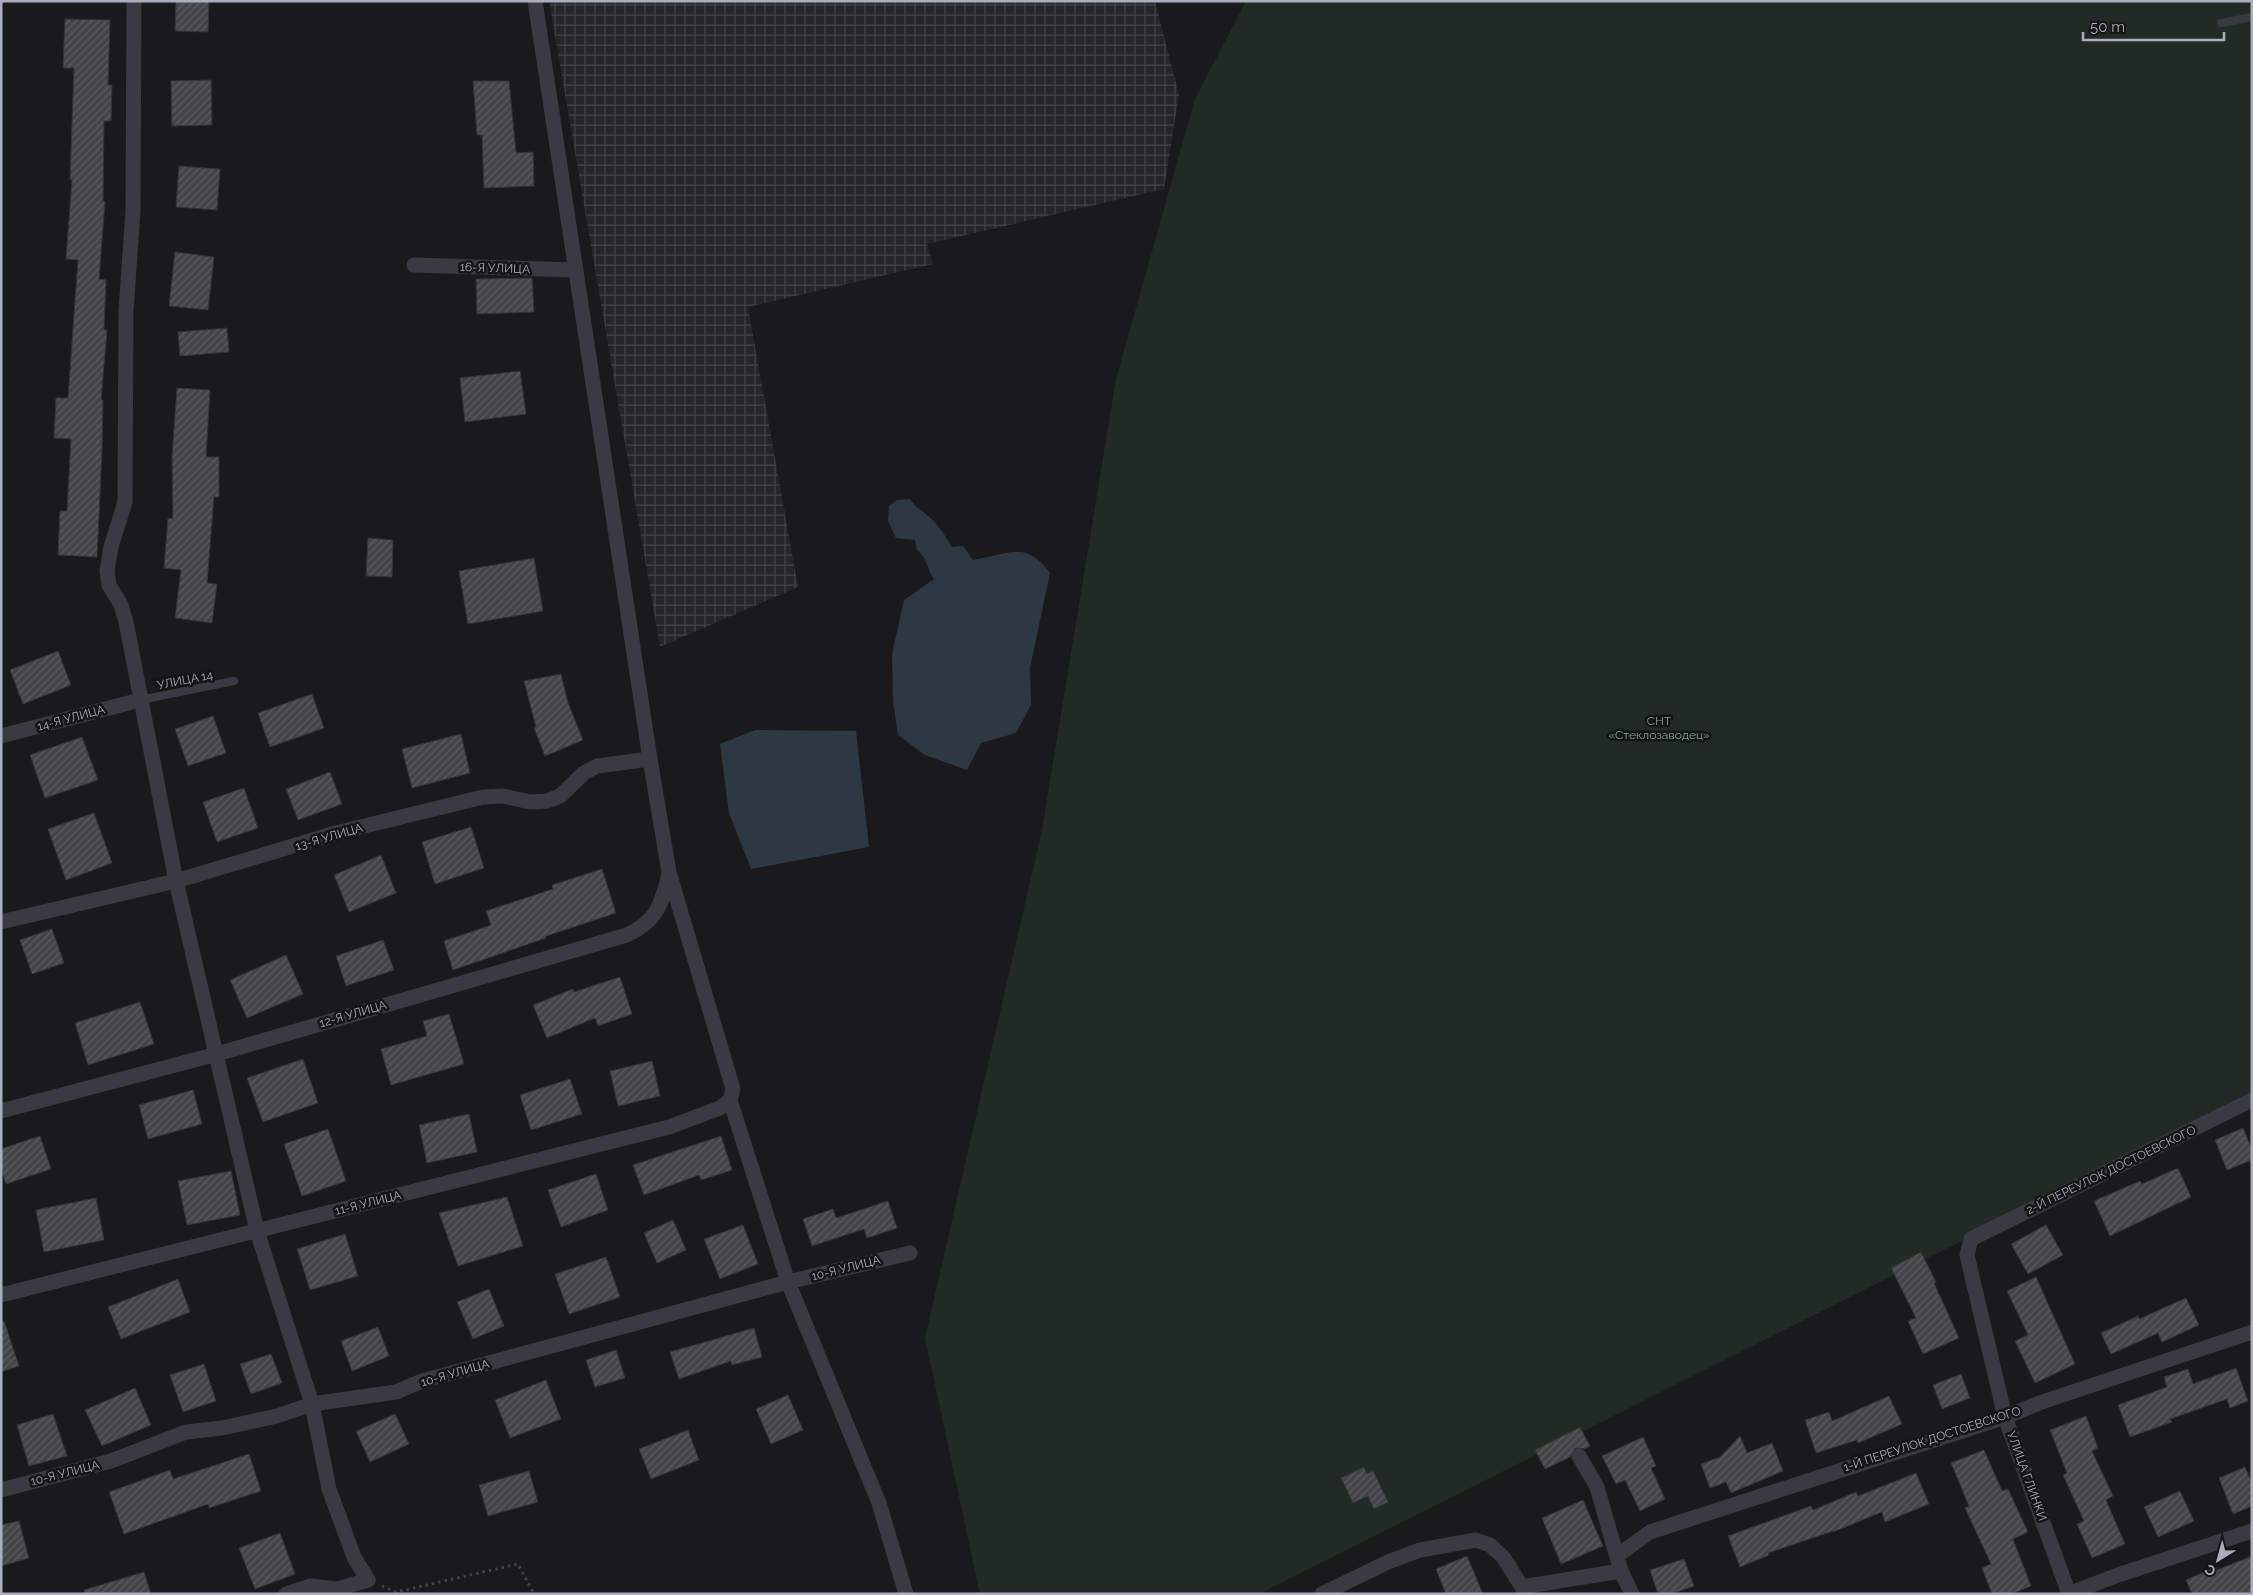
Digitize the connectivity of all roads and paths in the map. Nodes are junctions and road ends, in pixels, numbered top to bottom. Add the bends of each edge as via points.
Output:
1 (134, 1) edge
2 (535, 1) edge
3 (2252, 17) edge
4 (2221, 23) dead end
5 (414, 265) dead end
6 (576, 270) junction
7 (234, 682) dead end
8 (140, 700) junction
9 (1, 736) edge
10 (650, 759) junction
11 (669, 872) junction
12 (176, 881) junction
13 (1, 922) edge
14 (217, 1054) junction
15 (730, 1100) junction
16 (2252, 1100) edge
17 (1, 1111) edge
18 (257, 1231) junction
19 (1971, 1239) joint
20 (910, 1253) dead end
21 (788, 1282) junction
22 (1, 1295) edge
23 (2252, 1332) edge
24 (312, 1404) junction
25 (2005, 1417) junction
26 (1579, 1456) dead end
27 (1, 1490) edge
28 (2252, 1531) edge
29 (1618, 1555) junction
30 (1621, 1571) junction
31 (366, 1587) edge
32 (1520, 1590) edge
33 (286, 1594) edge
34 (534, 1594) edge
35 (906, 1594) edge
36 (1322, 1594) edge
37 (1632, 1594) edge
38 (2069, 1594) edge

1 - 8 street via 133,212 126,311 125,502 110,547 107,571 109,585 126,622
2 - 6 street
3 - 4 lane
5 - 6 street, 16-Я УЛИЦА
6 - 10 street
7 - 8 lane, УЛИЦА 14
8 - 9 street, 14-Я УЛИЦА
8 - 12 street
10 - 11 street
10 - 12 street, 13-Я УЛИЦА via 596,766 560,796 547,800 530,802 504,796 483,797 336,833
11 - 14 street, 12-Я УЛИЦА via 662,903 651,921 627,935
11 - 15 street via 732,1089
12 - 13 street, 13-Я УЛИЦА
12 - 14 street
14 - 17 street, 12-Я УЛИЦА
14 - 18 street
15 - 18 street, 11-Я УЛИЦА via 720,1108 669,1127
15 - 21 street
16 - 19 street, 2-Й ПЕРЕУЛОК ДОСТОЕВСКОГО
18 - 22 street, 11-Я УЛИЦА
18 - 24 street
19 - 25 street, УЛИЦА ГЛИНКИ via 1967,1255 1970,1274
20 - 21 street, 10-Я УЛИЦА
21 - 24 street, 10-Я УЛИЦА via 422,1381 396,1392
21 - 35 street via 879,1503
23 - 25 street, 1-Й ПЕРЕУЛОК ДОСТОЕВСКОГО
24 - 27 street, 10-Я УЛИЦА via 277,1416 186,1432 111,1461
24 - 31 street via 329,1489
25 - 29 street, 1-Й ПЕРЕУЛОК ДОСТОЕВСКОГО via 1650,1532
25 - 38 street, УЛИЦА ГЛИНКИ
26 - 29 street via 1597,1487
28 - 38 street
29 - 30 street
30 - 32 street
30 - 37 street
31 - 33 street via 337,1590 310,1586
31 - 34 path via 396,1592 518,1564
32 - 36 street via 1503,1557 1490,1545 1476,1540 1420,1550

